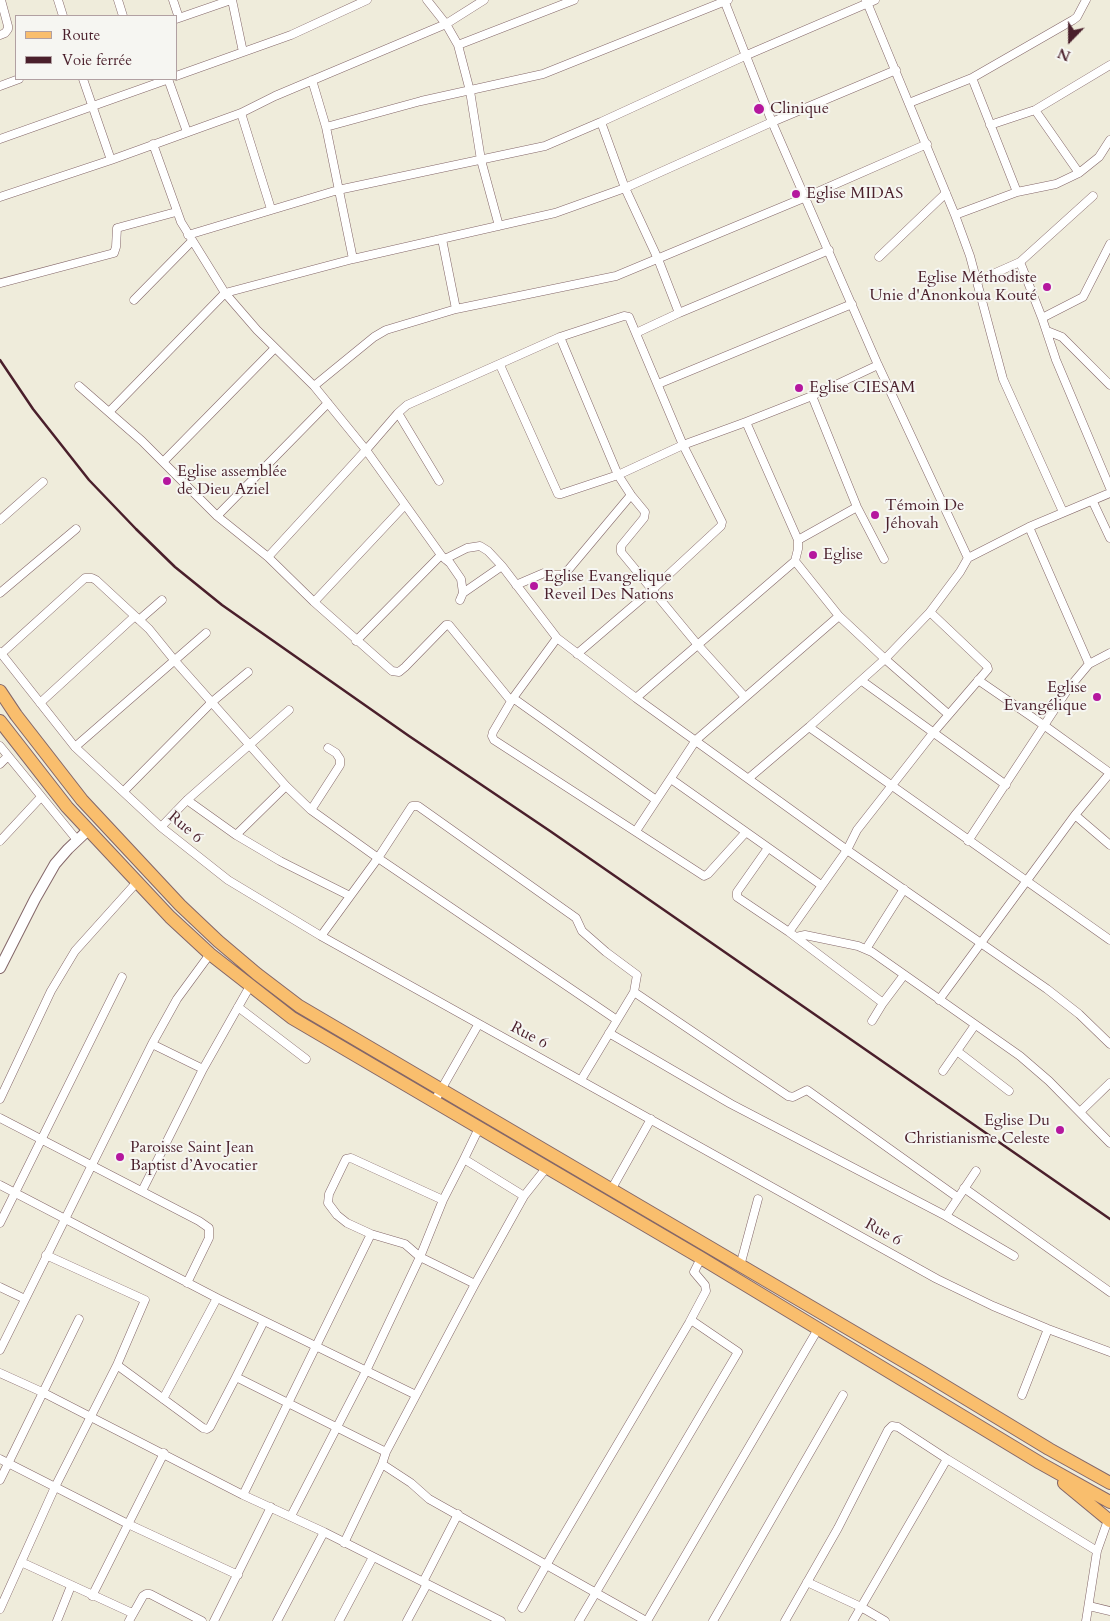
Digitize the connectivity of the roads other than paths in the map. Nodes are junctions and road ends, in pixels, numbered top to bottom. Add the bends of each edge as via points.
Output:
1 (2, 0) edge
2 (58, 0) edge
3 (118, 0) edge
4 (173, 0) edge
5 (232, 0) edge
6 (346, 0) edge
7 (367, 0) edge
8 (427, 0) edge
9 (484, 0) edge
10 (574, 0) edge
11 (726, 0) edge
12 (1086, 0) edge
13 (869, 1) edge
14 (352, 8) junction
15 (63, 15) edge
16 (123, 15) edge
17 (177, 15) edge
18 (178, 19) edge
19 (446, 24) junction
20 (0, 34) edge
21 (458, 45) junction
22 (242, 52) junction
23 (747, 55) junction
24 (1110, 65) edge
25 (896, 70) junction
26 (178, 75) edge
27 (972, 78) junction
28 (16, 80) edge
29 (83, 80) edge
30 (166, 80) edge
31 (169, 80) edge
32 (312, 80) junction
33 (0, 86) edge
34 (470, 91) junction
35 (909, 103) junction
36 (92, 107) junction
37 (1035, 110) junction
38 (241, 112) junction
39 (601, 122) junction
40 (772, 122) junction
41 (990, 125) junction
42 (326, 128) junction
43 (187, 132) junction
44 (0, 138) edge
45 (1110, 140) edge
46 (153, 144) junction
47 (927, 144) junction
48 (111, 160) junction
49 (481, 160) junction
50 (1079, 173) junction
51 (625, 188) junction
52 (338, 190) junction
53 (1017, 192) junction
54 (946, 193) junction
55 (1093, 196) dead end
56 (0, 197) edge
57 (806, 197) junction
58 (271, 209) junction
59 (176, 212) junction
60 (955, 215) junction
61 (499, 226) junction
62 (190, 238) junction
63 (442, 239) junction
64 (1110, 244) edge
65 (829, 250) junction
66 (879, 257) dead end
67 (353, 259) junction
68 (658, 259) junction
69 (1020, 262) junction
70 (977, 281) junction
71 (1, 283) dead end
72 (225, 292) junction
73 (134, 300) dead end
74 (852, 304) junction
75 (456, 309) junction
76 (679, 312) junction
77 (1042, 318) junction
78 (1047, 331) junction
79 (636, 333) junction
80 (560, 337) junction
81 (275, 348) junction
82 (500, 365) junction
83 (878, 366) junction
84 (658, 384) junction
85 (1110, 385) edge
86 (79, 386) dead end
87 (314, 386) junction
88 (812, 396) junction
89 (328, 403) junction
90 (109, 412) junction
91 (398, 413) junction
92 (746, 422) junction
93 (683, 445) junction
94 (366, 450) junction
95 (163, 462) junction
96 (618, 475) junction
97 (439, 481) dead end
98 (43, 482) dead end
99 (1110, 488) edge
100 (1110, 494) edge
101 (630, 495) junction
102 (1093, 502) junction
103 (405, 505) junction
104 (857, 508) junction
105 (1063, 512) junction
106 (217, 516) junction
107 (0, 520) edge
108 (1029, 527) junction
109 (76, 529) dead end
110 (1110, 538) edge
111 (798, 540) junction
112 (268, 557) junction
113 (443, 557) junction
114 (968, 558) junction
115 (884, 559) dead end
116 (795, 561) junction
117 (502, 566) junction
118 (516, 585) junction
119 (653, 589) junction
120 (0, 593) edge
121 (162, 600) dead end
122 (314, 602) junction
123 (930, 612) junction
124 (839, 616) junction
125 (137, 618) junction
126 (206, 633) dead end
127 (557, 638) junction
128 (356, 641) junction
129 (697, 644) junction
130 (1110, 652) edge
131 (1, 653) edge
132 (578, 654) junction
133 (885, 659) junction
134 (175, 661) junction
135 (1089, 664) junction
136 (248, 672) dead end
137 (978, 680) junction
138 (862, 681) junction
139 (0, 691) edge
140 (746, 697) junction
141 (636, 698) junction
142 (512, 700) junction
143 (212, 702) junction
144 (40, 704) junction
145 (289, 710) dead end
146 (948, 714) junction
147 (0, 721) edge
148 (1046, 726) junction
149 (809, 728) junction
150 (933, 733) junction
151 (696, 740) junction
152 (250, 743) junction
153 (0, 746) edge
154 (75, 747) junction
155 (328, 748) dead end
156 (7, 757) junction
157 (0, 764) edge
158 (1110, 773) edge
159 (671, 778) junction
160 (749, 778) junction
161 (1006, 784) junction
162 (286, 786) junction
163 (892, 786) junction
164 (124, 791) junction
165 (41, 796) junction
166 (187, 800) junction
167 (656, 800) junction
168 (311, 810) junction
169 (1075, 815) junction
170 (161, 827) junction
171 (88, 830) junction
172 (636, 831) junction
173 (746, 832) junction
174 (236, 836) junction
175 (78, 840) junction
176 (0, 841) edge
177 (968, 841) junction
178 (1110, 845) edge
179 (768, 848) junction
180 (847, 850) junction
181 (378, 858) junction
182 (137, 882) junction
183 (1026, 882) junction
184 (821, 885) junction
185 (904, 889) junction
186 (350, 896) junction
187 (789, 932) junction
188 (321, 936) junction
189 (796, 938) junction
190 (1110, 940) edge
191 (982, 942) junction
192 (866, 949) junction
193 (210, 954) junction
194 (0, 968) edge
195 (904, 975) junction
196 (122, 977) dead end
197 (250, 986) junction
198 (634, 992) junction
199 (939, 1000) junction
200 (882, 1003) junction
201 (238, 1008) junction
202 (617, 1020) junction
203 (872, 1021) dead end
204 (478, 1025) junction
205 (975, 1025) junction
206 (609, 1033) junction
207 (152, 1044) junction
208 (1110, 1044) edge
209 (957, 1051) junction
210 (306, 1059) dead end
211 (203, 1069) junction
212 (943, 1071) dead end
213 (581, 1080) junction
214 (1110, 1083) edge
215 (441, 1090) junction
216 (1009, 1091) dead end
217 (0, 1098) edge
218 (434, 1102) junction
219 (1081, 1111) junction
220 (0, 1118) edge
221 (651, 1119) junction
222 (479, 1128) junction
223 (42, 1141) junction
224 (1110, 1143) edge
225 (464, 1159) junction
226 (91, 1166) junction
227 (547, 1168) junction
228 (976, 1171) dead end
229 (0, 1185) edge
230 (964, 1188) junction
231 (611, 1190) junction
232 (142, 1191) junction
233 (15, 1193) junction
234 (524, 1196) junction
235 (957, 1197) junction
236 (758, 1199) dead end
237 (443, 1200) junction
238 (946, 1216) junction
239 (64, 1219) junction
240 (0, 1223) edge
241 (371, 1234) junction
242 (46, 1255) junction
243 (1014, 1256) dead end
244 (420, 1257) junction
245 (701, 1258) junction
246 (740, 1266) junction
247 (187, 1283) junction
248 (475, 1284) junction
249 (0, 1286) edge
250 (1110, 1292) edge
251 (217, 1298) junction
252 (25, 1299) junction
253 (79, 1319) dead end
254 (690, 1320) junction
255 (264, 1321) junction
256 (818, 1329) junction
257 (1048, 1329) junction
258 (316, 1347) junction
259 (0, 1350) edge
260 (1110, 1352) edge
261 (116, 1365) junction
262 (366, 1372) junction
263 (0, 1373) edge
264 (236, 1377) junction
265 (42, 1392) junction
266 (416, 1394) junction
267 (843, 1395) dead end
268 (1022, 1395) dead end
269 (163, 1399) junction
270 (288, 1404) junction
271 (90, 1417) junction
272 (337, 1427) junction
273 (386, 1452) junction
274 (164, 1453) junction
275 (0, 1459) edge
276 (947, 1459) junction
277 (1040, 1463) junction
278 (8, 1464) junction
279 (382, 1464) junction
280 (1087, 1470) junction
281 (1110, 1479) edge
282 (0, 1480) edge
283 (1110, 1483) edge
284 (55, 1487) junction
285 (244, 1495) junction
286 (1110, 1502) edge
287 (271, 1507) junction
288 (458, 1514) junction
289 (291, 1516) junction
290 (1109, 1520) edge
291 (128, 1524) junction
292 (324, 1532) junction
293 (344, 1543) junction
294 (1097, 1551) junction
295 (373, 1557) junction
296 (21, 1562) junction
297 (547, 1564) junction
298 (238, 1575) junction
299 (808, 1582) junction
300 (425, 1583) junction
301 (71, 1586) junction
302 (596, 1592) junction
303 (92, 1596) junction
304 (1089, 1606) junction
305 (861, 1607) junction
306 (522, 1608) dead end
307 (0, 1609) edge
308 (1110, 1611) edge
309 (484, 1612) junction
310 (131, 1617) edge
311 (58, 1621) edge
312 (202, 1621) edge
313 (214, 1621) edge
314 (277, 1621) edge
315 (339, 1621) edge
316 (407, 1621) edge
317 (480, 1621) edge
318 (501, 1621) edge
319 (579, 1621) edge
320 (647, 1621) edge
321 (712, 1621) edge
322 (785, 1621) edge
323 (853, 1621) edge
324 (884, 1621) edge
325 (1086, 1621) edge

1 - 20 street via 8,26 5,33
2 - 15 street
3 - 16 street
4 - 17 street
5 - 18 street
5 - 22 street
6 - 14 street
7 - 14 street
8 - 19 street
9 - 19 street
10 - 21 street
11 - 23 street
11 - 34 street via 542,74
12 - 27 street via 1073,20
13 - 23 street
13 - 25 street
14 - 22 street
19 - 21 street
19 - 32 street
21 - 34 street
22 - 26 street
23 - 39 street
23 - 40 street
24 - 37 street
25 - 35 street
25 - 40 street
27 - 35 street
27 - 41 street
28 - 33 street
29 - 36 street
30 - 36 street
31 - 43 street
32 - 38 street
32 - 42 street
34 - 42 street via 421,101
34 - 49 street
35 - 47 street
36 - 44 street
36 - 48 street
37 - 41 street
37 - 50 street
38 - 43 street
38 - 58 street
39 - 49 street via 544,146
39 - 51 street
40 - 51 street
40 - 57 street
41 - 53 street
42 - 52 street
43 - 46 street
45 - 50 street via 1099,156
46 - 48 street
46 - 59 street
47 - 54 street
47 - 57 street
48 - 56 street
49 - 52 street
49 - 61 street
50 - 53 street via 1056,184
51 - 61 street via 555,213
51 - 68 street
52 - 58 street
52 - 67 street
53 - 60 street
54 - 60 street
54 - 66 street
55 - 69 street
57 - 65 street
57 - 68 street
58 - 62 street
59 - 62 street
59 - 71 street via 117,228 114,253
60 - 70 street
61 - 63 street
62 - 72 street
62 - 73 street
63 - 67 street
63 - 75 street
64 - 77 street via 1083,297
65 - 74 street
65 - 76 street
67 - 72 street
68 - 75 street via 608,278
68 - 76 street
69 - 70 street
69 - 77 street
70 - 105 street via 1003,380
72 - 81 street
72 - 90 street
74 - 83 street
74 - 84 street
75 - 87 street via 379,333
76 - 79 street
77 - 78 street
78 - 85 street via 1062,337
78 - 99 street
79 - 80 street via 632,320 624,316
79 - 84 street
80 - 82 street
80 - 96 street
81 - 87 street
81 - 95 street
82 - 91 street via 408,405
82 - 96 street via 558,494
83 - 88 street
83 - 114 street
84 - 93 street
86 - 90 street
87 - 89 street
88 - 92 street
88 - 104 street
89 - 94 street
89 - 106 street
90 - 95 street
91 - 94 street
91 - 97 street
92 - 93 street
92 - 111 street
93 - 96 street
93 - 119 street via 722,522 719,530
94 - 103 street
94 - 112 street
95 - 106 street
96 - 101 street
98 - 107 street
100 - 102 street
101 - 118 street via 562,575 544,573
101 - 119 street via 645,515 620,548
102 - 105 street
102 - 110 street
103 - 113 street
103 - 122 street
104 - 111 street
104 - 115 street
105 - 108 street
106 - 112 street
108 - 114 street
108 - 135 street
109 - 120 street
111 - 116 street
112 - 122 street
113 - 117 street via 480,546
113 - 117 street via 461,579 462,596
113 - 128 street
114 - 123 street
116 - 124 street
116 - 129 street
117 - 118 street
118 - 127 street
119 - 129 street
119 - 132 street
121 - 125 street
122 - 128 street
123 - 133 street
123 - 137 street via 987,666
124 - 133 street
124 - 140 street
125 - 131 street via 96,580 85,578
125 - 134 street
125 - 144 street
126 - 134 street
127 - 132 street
127 - 142 street
128 - 142 street via 392,671 399,672 444,625 449,625
129 - 140 street
129 - 141 street
130 - 135 street
131 - 144 street, Rue 6
132 - 141 street
133 - 138 street
133 - 146 street
134 - 143 street
134 - 154 street
135 - 148 street via 1068,689
136 - 143 street
137 - 146 street
137 - 148 street
138 - 149 street
138 - 150 street
139 - 215 main road via 82,800 218,941 299,1006
140 - 151 street
141 - 151 street
142 - 167 street
142 - 172 street via 493,732 494,740
143 - 152 street
143 - 164 street
144 - 154 street, Rue 6
145 - 152 street
146 - 150 street
147 - 171 main road via 50,787
148 - 158 street
148 - 161 street
149 - 160 street
149 - 163 street
150 - 161 street
150 - 163 street
151 - 159 street
151 - 160 street
152 - 162 street
152 - 166 street
153 - 156 street
154 - 164 street, Rue 6
155 - 168 street via 336,753 340,765
156 - 157 street
156 - 165 street
158 - 169 street
159 - 167 street
159 - 173 street
160 - 180 street
161 - 177 street
162 - 168 street
162 - 174 street
163 - 177 street
163 - 180 street via 857,830
164 - 170 street, Rue 6
165 - 175 street
165 - 176 street
166 - 170 street
166 - 174 street
167 - 172 street
168 - 181 street
169 - 178 street
169 - 183 street
170 - 188 street, Rue 6 via 228,880
171 - 175 street
171 - 182 main road
172 - 173 street via 704,876
173 - 179 street
174 - 186 street
175 - 194 street via 55,864
177 - 183 street
179 - 184 street
179 - 187 street via 737,892 737,898
180 - 184 street
180 - 185 street
181 - 186 street
181 - 198 street via 412,806 418,806 576,918 582,931 637,975
181 - 202 street
182 - 193 main road
182 - 217 street via 75,951 51,991
183 - 190 street
183 - 191 street
184 - 187 street
185 - 191 street
185 - 192 street
186 - 188 street
187 - 189 street
188 - 204 street, Rue 6
189 - 192 street via 804,935
189 - 200 street
191 - 199 street
191 - 208 street via 1079,1014
192 - 195 street
193 - 197 main road
193 - 207 street via 177,999
195 - 199 street
195 - 200 street
196 - 223 street
197 - 201 street
197 - 218 main road via 292,1018
198 - 202 street
198 - 235 street via 788,1096 794,1097 807,1090
199 - 205 street
200 - 203 street
201 - 210 street
201 - 211 street
202 - 206 street
204 - 213 street, Rue 6
204 - 215 street
205 - 209 street
205 - 219 street via 1020,1056
206 - 213 street
206 - 238 street via 731,1104
207 - 211 street
207 - 226 street
209 - 212 street
209 - 216 street
211 - 232 street
213 - 221 street, Rue 6
214 - 219 street
215 - 218 street
215 - 231 main road
218 - 222 main road
219 - 224 street
220 - 223 street
221 - 231 street
221 - 257 street, Rue 6 via 937,1279
222 - 225 street
222 - 227 main road
223 - 226 street
223 - 233 street
225 - 234 street
225 - 237 street
226 - 232 street
226 - 239 street
227 - 234 street
227 - 245 main road
228 - 230 street
229 - 233 street
230 - 235 street
230 - 250 street
231 - 246 main road
232 - 247 street via 209,1228 209,1238
233 - 239 street
233 - 240 street
234 - 248 street
235 - 238 street
236 - 246 street
237 - 241 street via 351,1158 346,1159 328,1203 347,1223
237 - 244 street
238 - 243 street
239 - 242 street
239 - 247 street
241 - 244 street via 405,1244
241 - 258 street
242 - 252 street
242 - 261 street via 145,1300
244 - 248 street
244 - 262 street
245 - 254 street via 694,1272 707,1288
245 - 256 main road
246 - 280 main road
247 - 251 street
248 - 266 street
249 - 252 street
251 - 255 street
251 - 269 street
252 - 259 street
253 - 265 street
254 - 297 street
254 - 302 street via 738,1352
255 - 258 street
255 - 264 street
256 - 277 main road
256 - 320 street
257 - 260 street, Rue 6
257 - 268 street
258 - 262 street
258 - 270 street
261 - 269 street
261 - 271 street
262 - 266 street
262 - 272 street
263 - 265 street
264 - 269 street via 207,1429
264 - 270 street
265 - 271 street
265 - 278 street
266 - 273 street
267 - 321 street
270 - 272 street
270 - 285 street
271 - 274 street
271 - 284 street
272 - 273 street
272 - 289 street
273 - 279 street
274 - 285 street
274 - 291 street
275 - 278 street
276 - 294 street
276 - 299 street via 892,1426
276 - 305 street
277 - 286 main road
277 - 290 main road
278 - 282 street
278 - 284 street
279 - 288 street via 429,1499
279 - 293 street
280 - 281 main road
280 - 283 main road
284 - 291 street
284 - 296 street
285 - 287 street
287 - 289 street
287 - 298 street
288 - 297 street
288 - 300 street
289 - 292 street
290 - 294 street
291 - 298 street
291 - 303 street
292 - 293 street
292 - 314 street
293 - 295 street
294 - 304 street
295 - 300 street
295 - 315 street
296 - 301 street
296 - 307 street
297 - 302 street
297 - 306 street
298 - 313 street
299 - 305 street
299 - 322 street
300 - 309 street
300 - 316 street
301 - 303 street
301 - 311 street
302 - 319 street
302 - 320 street
303 - 310 street
304 - 308 street
304 - 325 street
305 - 323 street
305 - 324 street
309 - 317 street
309 - 318 street
310 - 312 street via 143,1596 150,1594

